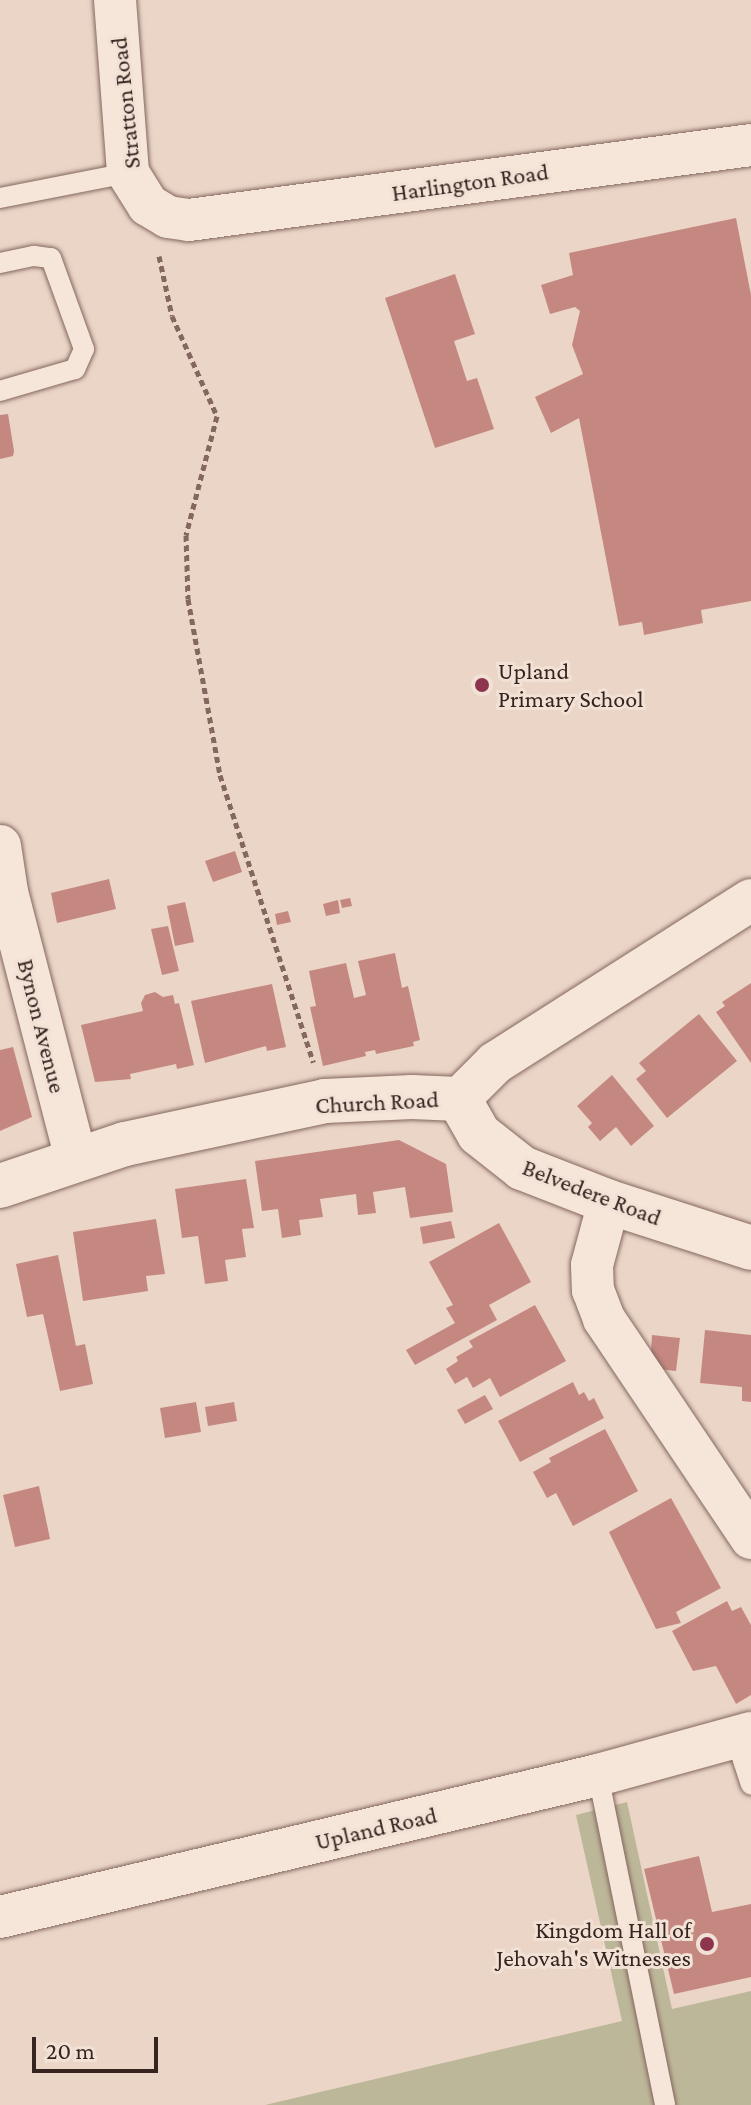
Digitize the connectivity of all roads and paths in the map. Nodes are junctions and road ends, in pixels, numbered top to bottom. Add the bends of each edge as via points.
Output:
1 (115, 0) edge
2 (751, 145) edge
3 (138, 189) junction
4 (0, 198) edge
5 (0, 263) edge
6 (0, 391) edge
7 (0, 846) edge
8 (751, 900) edge
9 (459, 1099) junction
10 (325, 1101) junction
11 (76, 1158) junction
12 (0, 1186) edge
13 (609, 1202) junction
14 (751, 1248) edge
15 (751, 1538) edge
16 (744, 1736) edge
17 (598, 1775) junction
18 (751, 1785) edge
19 (0, 1917) edge
20 (665, 2105) edge

1 - 3 street, Stratton Road
2 - 3 street, Harlington Road via 189,220 168,217
3 - 4 lane
3 - 10 path via 172,316 217,416 186,535 188,599 220,775
5 - 6 lane via 51,258 84,349 75,369
7 - 11 street, Bynon Avenue via 7,892
8 - 9 street, Church Road via 495,1063
9 - 10 street, Church Road
9 - 13 street, Belvedere Road via 479,1134 522,1168
10 - 11 street, Church Road
11 - 12 street, Church Road
13 - 14 street, Belvedere Road
13 - 15 street via 592,1265 593,1290 604,1319
16 - 17 street, Upland Road
16 - 18 lane
17 - 19 street, Upland Road
17 - 20 lane

